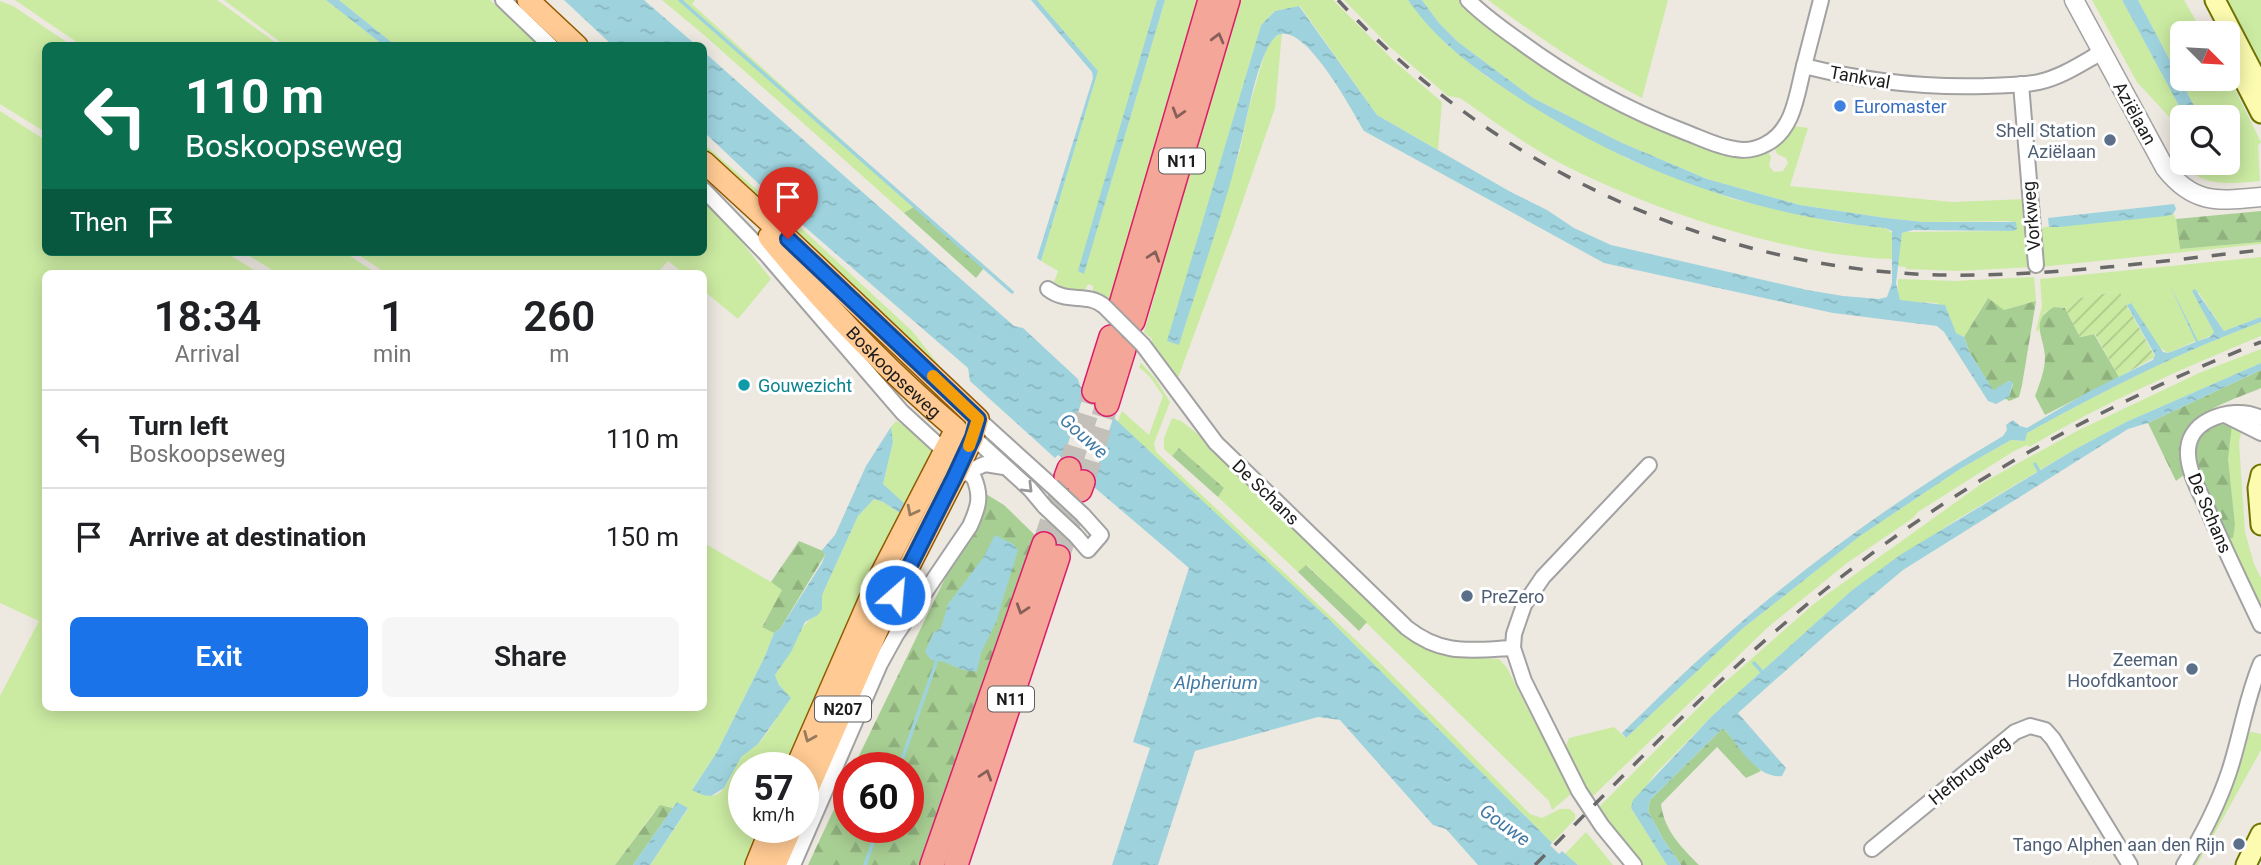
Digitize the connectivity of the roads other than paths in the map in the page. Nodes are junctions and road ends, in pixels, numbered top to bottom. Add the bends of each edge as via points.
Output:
1 (503, 0) edge
2 (528, 0) edge
3 (1210, 0) edge
4 (1228, 0) edge
5 (1468, 0) edge
6 (1821, 0) edge
7 (2074, 0) edge
8 (2200, 0) edge
9 (2215, 0) edge
10 (2211, 21) edge
11 (547, 42) edge
12 (573, 42) edge
13 (2102, 52) junction
14 (1804, 65) junction
15 (2240, 73) edge
16 (2021, 85) junction
17 (2261, 88) edge
18 (2261, 113) edge
19 (707, 165) edge
20 (726, 183) junction
21 (707, 193) edge
22 (2261, 197) edge
23 (2036, 265) dead end
24 (1048, 289) dead end
25 (1119, 312) junction
26 (1126, 344) junction
27 (1101, 398) tunnel mouth
28 (938, 414) junction
29 (2225, 415) junction
30 (2261, 418) edge
31 (969, 428) junction
32 (2261, 433) edge
33 (943, 450) junction
34 (1649, 465) dead end
35 (1004, 467) junction
36 (960, 472) junction
37 (2261, 475) edge
38 (2261, 525) edge
39 (2261, 625) edge
40 (1513, 648) junction
41 (2261, 663) edge
42 (803, 752) edge
43 (819, 763) edge
44 (2261, 834) edge
45 (765, 843) edge
46 (785, 843) edge
47 (1872, 849) dead end
48 (756, 865) edge
49 (775, 865) edge
50 (793, 865) edge
51 (932, 865) edge
52 (956, 865) edge
53 (1634, 865) edge
54 (2130, 865) edge
55 (2184, 865) edge
56 (2246, 865) edge

1 - 11 street
2 - 12 main road
3 -> 25 highway, N11
25 -> 4 highway, N11
5 - 14 street via 1528,48 1604,94 1654,119 1736,149 1762,146 1783,129
6 - 14 street, Tankval
7 - 13 street, Aziëlaan
8 - 10 main road
9 - 17 main road
13 - 16 street, Tankval via 2063,74
13 - 22 street, Aziëlaan via 2175,180 2193,193 2217,201
14 - 16 street, Tankval via 1896,83
15 - 18 main road
16 - 23 street, Vorkweg
19 - 20 main road, Boskoopseweg
20 - 28 main road, Boskoopseweg via 799,273
20 - 31 main road, Boskoopseweg
21 - 33 street via 766,254 902,412
24 - 25 street via 1056,296 1090,299
25 - 26 street, De Schans, bridge
26 - 27 highway
26 - 40 street, De Schans via 1216,443 1421,639 1449,650
28 - 31 main road, Boskoopseweg
28 - 33 main road
29 - 30 street via 2244,412
29 - 32 street
29 - 39 street, De Schans via 2197,427 2188,456
31 - 33 main road, Boskoopseweg
31 - 35 street, Boskoopseweg
35 -> 31 street, Boskoopseweg, bridge via 1087,550 1101,535 1083,515 1070,481
31 - 36 main road, N207
33 - 36 street
33 -> 42 main road, Boskoopseweg / N207 via 879,578
34 - 40 street via 1538,583 1516,623
35 - 36 street via 985,464
36 - 43 main road, N207 via 883,617
36 - 50 street via 974,478 980,493 978,508 880,664
37 - 38 main road
40 - 53 street via 1524,681 1579,791
41 - 55 street via 2230,771 2202,837
44 - 56 main road
45 - 48 main road
46 - 49 main road
47 - 54 street, Hefbrugweg via 2015,732 2030,726 2045,730 2053,739
52 -> 51 highway, N11 via 1051,551

